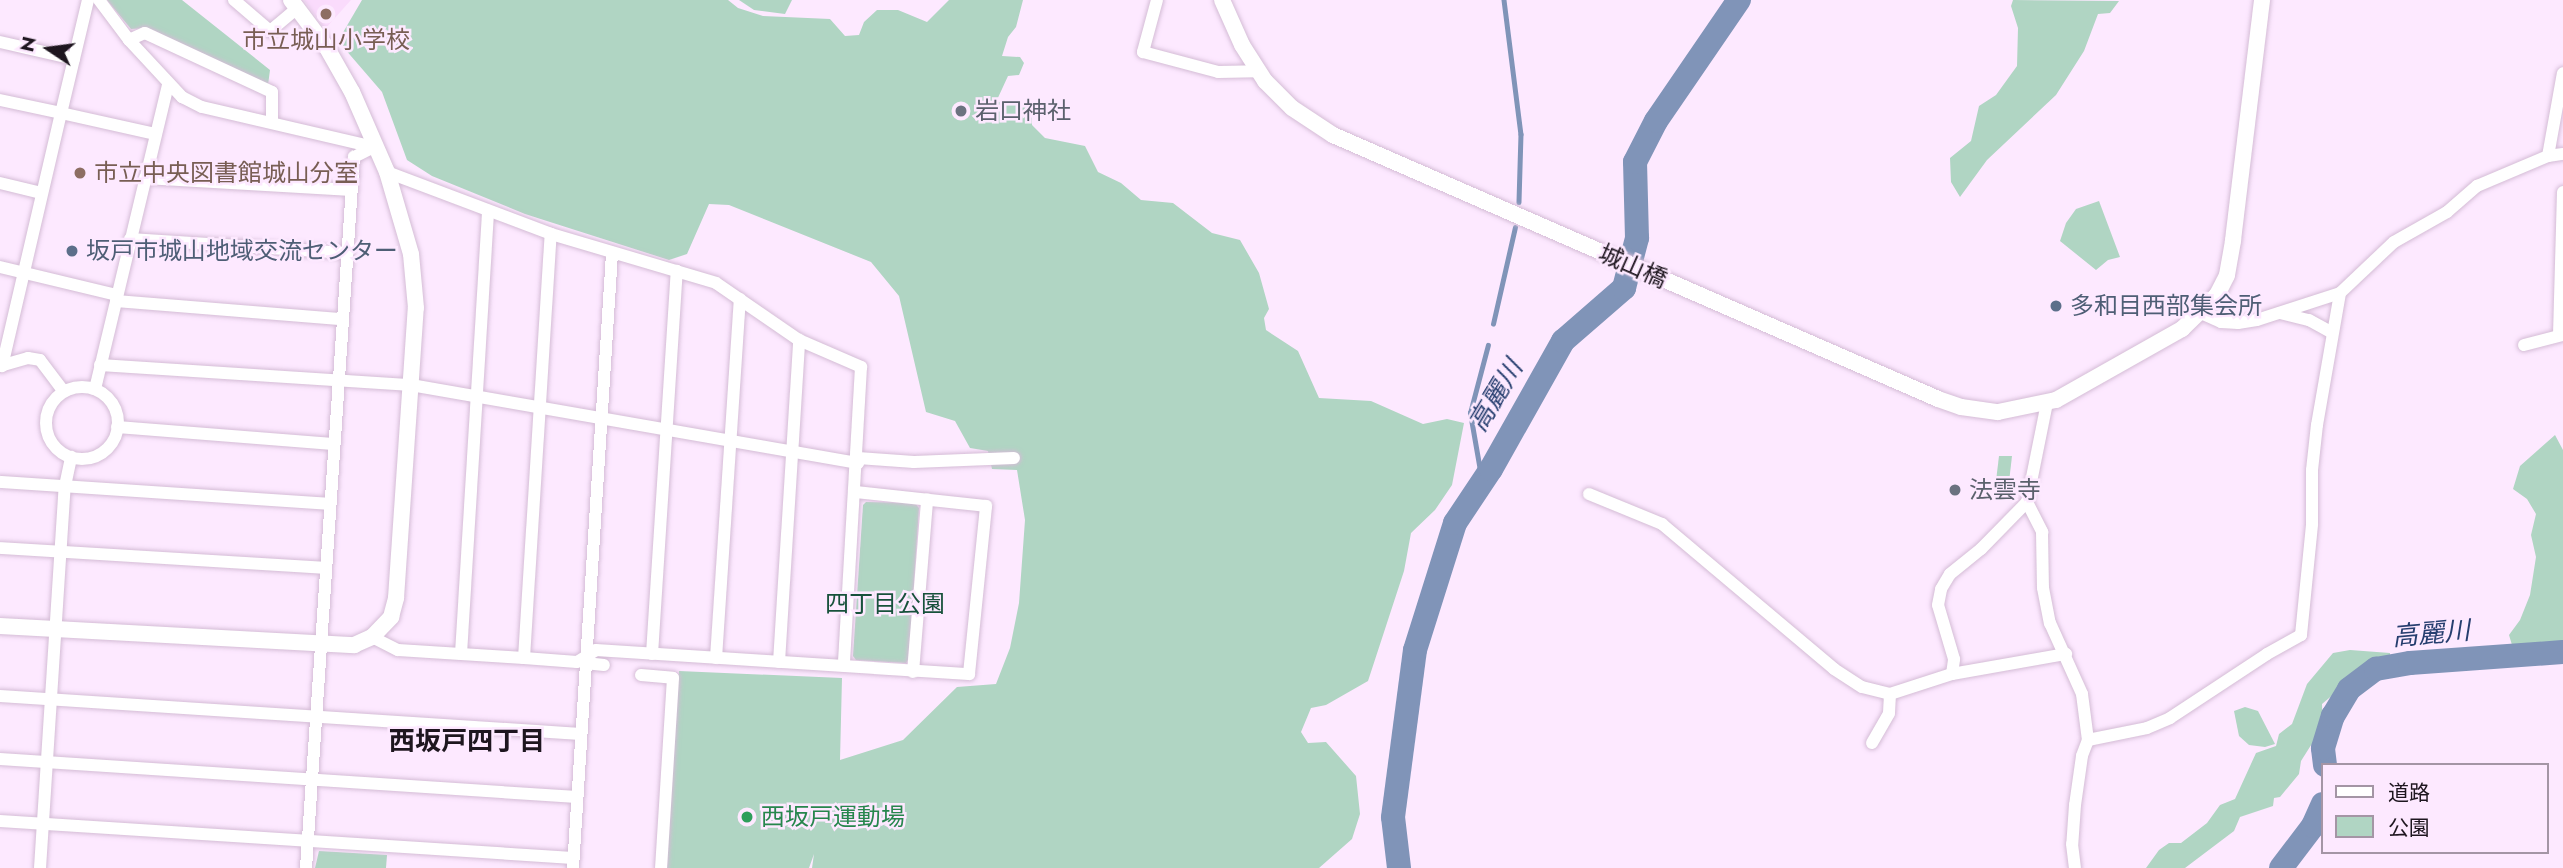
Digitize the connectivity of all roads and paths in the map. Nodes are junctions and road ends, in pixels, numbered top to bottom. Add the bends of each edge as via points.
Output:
1 (234, 0) edge
2 (1157, 0) edge
3 (1222, 0) edge
4 (2262, 0) edge
5 (87, 1) edge
6 (294, 4) edge
7 (130, 40) junction
8 (0, 42) edge
9 (74, 59) junction
10 (1257, 71) junction
11 (2563, 73) edge
12 (168, 85) junction
13 (0, 100) edge
14 (2560, 101) edge
15 (61, 113) junction
16 (272, 122) junction
17 (155, 134) junction
18 (374, 147) junction
19 (2563, 154) edge
20 (2548, 156) junction
21 (387, 172) junction
22 (145, 178) junction
23 (0, 183) edge
24 (352, 190) junction
25 (2563, 192) edge
26 (41, 193) junction
27 (488, 211) junction
28 (551, 234) junction
29 (130, 239) junction
30 (348, 253) junction
31 (612, 253) junction
32 (0, 267) edge
33 (677, 271) junction
34 (23, 273) junction
35 (2340, 293) junction
36 (117, 298) junction
37 (740, 299) junction
38 (2201, 313) junction
39 (2279, 313) junction
40 (342, 319) junction
41 (2332, 333) junction
42 (2561, 335) edge
43 (799, 340) junction
44 (2524, 345) dead end
45 (100, 365) junction
46 (1, 366) edge
47 (337, 381) junction
48 (411, 385) junction
49 (95, 389) junction
50 (63, 391) junction
51 (477, 397) junction
52 (2047, 403) junction
53 (539, 408) junction
54 (600, 419) junction
55 (117, 427) junction
56 (666, 429) junction
57 (730, 441) junction
58 (332, 443) junction
59 (793, 451) junction
60 (71, 457) junction
61 (1014, 458) dead end
62 (858, 460) junction
63 (0, 482) edge
64 (65, 486) junction
65 (855, 492) junction
66 (1589, 494) dead end
67 (927, 500) junction
68 (2027, 502) junction
69 (328, 505) junction
70 (0, 548) edge
71 (61, 552) junction
72 (325, 568) junction
73 (0, 626) edge
74 (56, 630) junction
75 (372, 637) junction
76 (321, 644) junction
77 (461, 653) junction
78 (652, 654) junction
79 (2066, 654) junction
80 (524, 658) junction
81 (716, 658) junction
82 (586, 660) junction
83 (779, 662) junction
84 (604, 665) dead end
85 (844, 666) junction
86 (914, 671) junction
87 (1952, 674) junction
88 (641, 675) dead end
89 (1890, 694) junction
90 (0, 696) edge
91 (52, 699) junction
92 (316, 716) junction
93 (581, 734) junction
94 (2088, 740) junction
95 (1872, 743) dead end
96 (0, 759) edge
97 (48, 762) junction
98 (312, 779) junction
99 (577, 797) junction
100 (0, 821) edge
101 (44, 825) junction
102 (307, 842) junction
103 (573, 863) edge
104 (40, 868) edge
105 (306, 868) edge
106 (661, 868) edge
107 (2075, 868) edge

1 - 6 street via 270,31
2 - 10 street via 1143,52 1218,72
3 - 10 street, 城山橋
4 - 38 street, 城山橋 via 2228,269 2217,295
5 - 7 street
5 - 9 street
6 - 18 street via 352,92
7 - 12 street
7 - 16 street via 145,33 272,92
8 - 9 street
9 - 15 street
10 - 52 street, 城山橋 via 1310,122 1961,407 1998,412
11 - 14 street
12 - 16 street via 202,107
12 - 17 street
13 - 15 street
14 - 20 street
15 - 17 street
15 - 26 street
16 - 18 street
17 - 22 street
18 - 21 street
18 - 24 street via 354,157
19 - 20 street
20 - 35 street via 2477,186 2447,212 2394,242
21 - 27 street
21 - 48 street via 412,264 416,308
22 - 24 street
22 - 29 street
23 - 26 street
24 - 30 street
25 - 42 street
26 - 34 street
27 - 28 street
27 - 51 street
28 - 31 street
28 - 53 street
29 - 30 street
29 - 36 street
30 - 40 street
31 - 33 street
31 - 54 street
32 - 34 street
33 - 37 street via 716,283
33 - 56 street
34 - 36 street
34 - 46 street
35 - 39 street
35 - 41 street
36 - 40 street
36 - 45 street
37 - 43 street
37 - 57 street
38 - 39 street via 2238,323
38 - 52 street, 城山橋 via 2182,329
39 - 41 street via 2309,320
40 - 47 street
41 - 94 street via 2317,425 2301,635 2170,718 2147,728
42 - 44 street
43 - 59 street
43 - 62 street via 861,367
45 - 47 street
45 - 49 street
46 - 50 street via 28,358 40,360
47 - 48 street
47 - 58 street
48 - 51 street
48 - 75 street via 397,598 391,617
49 - 50 street
49 - 55 street via 113,405
50 - 60 street via 49,407 47,429 53,444
51 - 53 street
51 - 77 street
52 - 68 street
53 - 54 street
53 - 80 street
54 - 56 street
54 - 82 street
55 - 58 street
55 - 60 street via 104,451 85,459
56 - 57 street
56 - 78 street
57 - 59 street
57 - 81 street
58 - 69 street
59 - 62 street
59 - 83 street
60 - 64 street
61 - 62 street
62 - 65 street
63 - 64 street
64 - 69 street
64 - 71 street
65 - 67 street
65 - 85 street
66 - 89 street via 1662,524 1834,669 1862,687
67 - 86 street
67 - 86 street via 986,506 969,674
68 - 79 street via 2042,532 2043,589 2050,623
68 - 87 street via 1981,550 1950,574 1941,589 1938,605 1954,659
69 - 72 street
70 - 71 street
71 - 72 street
71 - 74 street
72 - 76 street
73 - 74 street
74 - 76 street
74 - 91 street
75 - 76 street via 354,645
75 - 77 street via 398,650
76 - 92 street
77 - 80 street
78 - 81 street
78 - 82 street via 596,650
79 - 87 street
79 - 94 street via 2082,694
80 - 82 street
81 - 83 street
82 - 84 street
82 - 93 street
83 - 85 street
85 - 86 street
87 - 89 street
88 - 106 street via 673,678
89 - 95 street via 1889,713
90 - 91 street
91 - 92 street
91 - 97 street
92 - 93 street
92 - 98 street
93 - 99 street
94 - 107 street via 2074,806 2071,844
96 - 97 street
97 - 98 street
97 - 101 street
98 - 99 street
98 - 102 street
99 - 103 street
100 - 101 street
101 - 102 street
101 - 104 street
102 - 103 street
102 - 105 street

